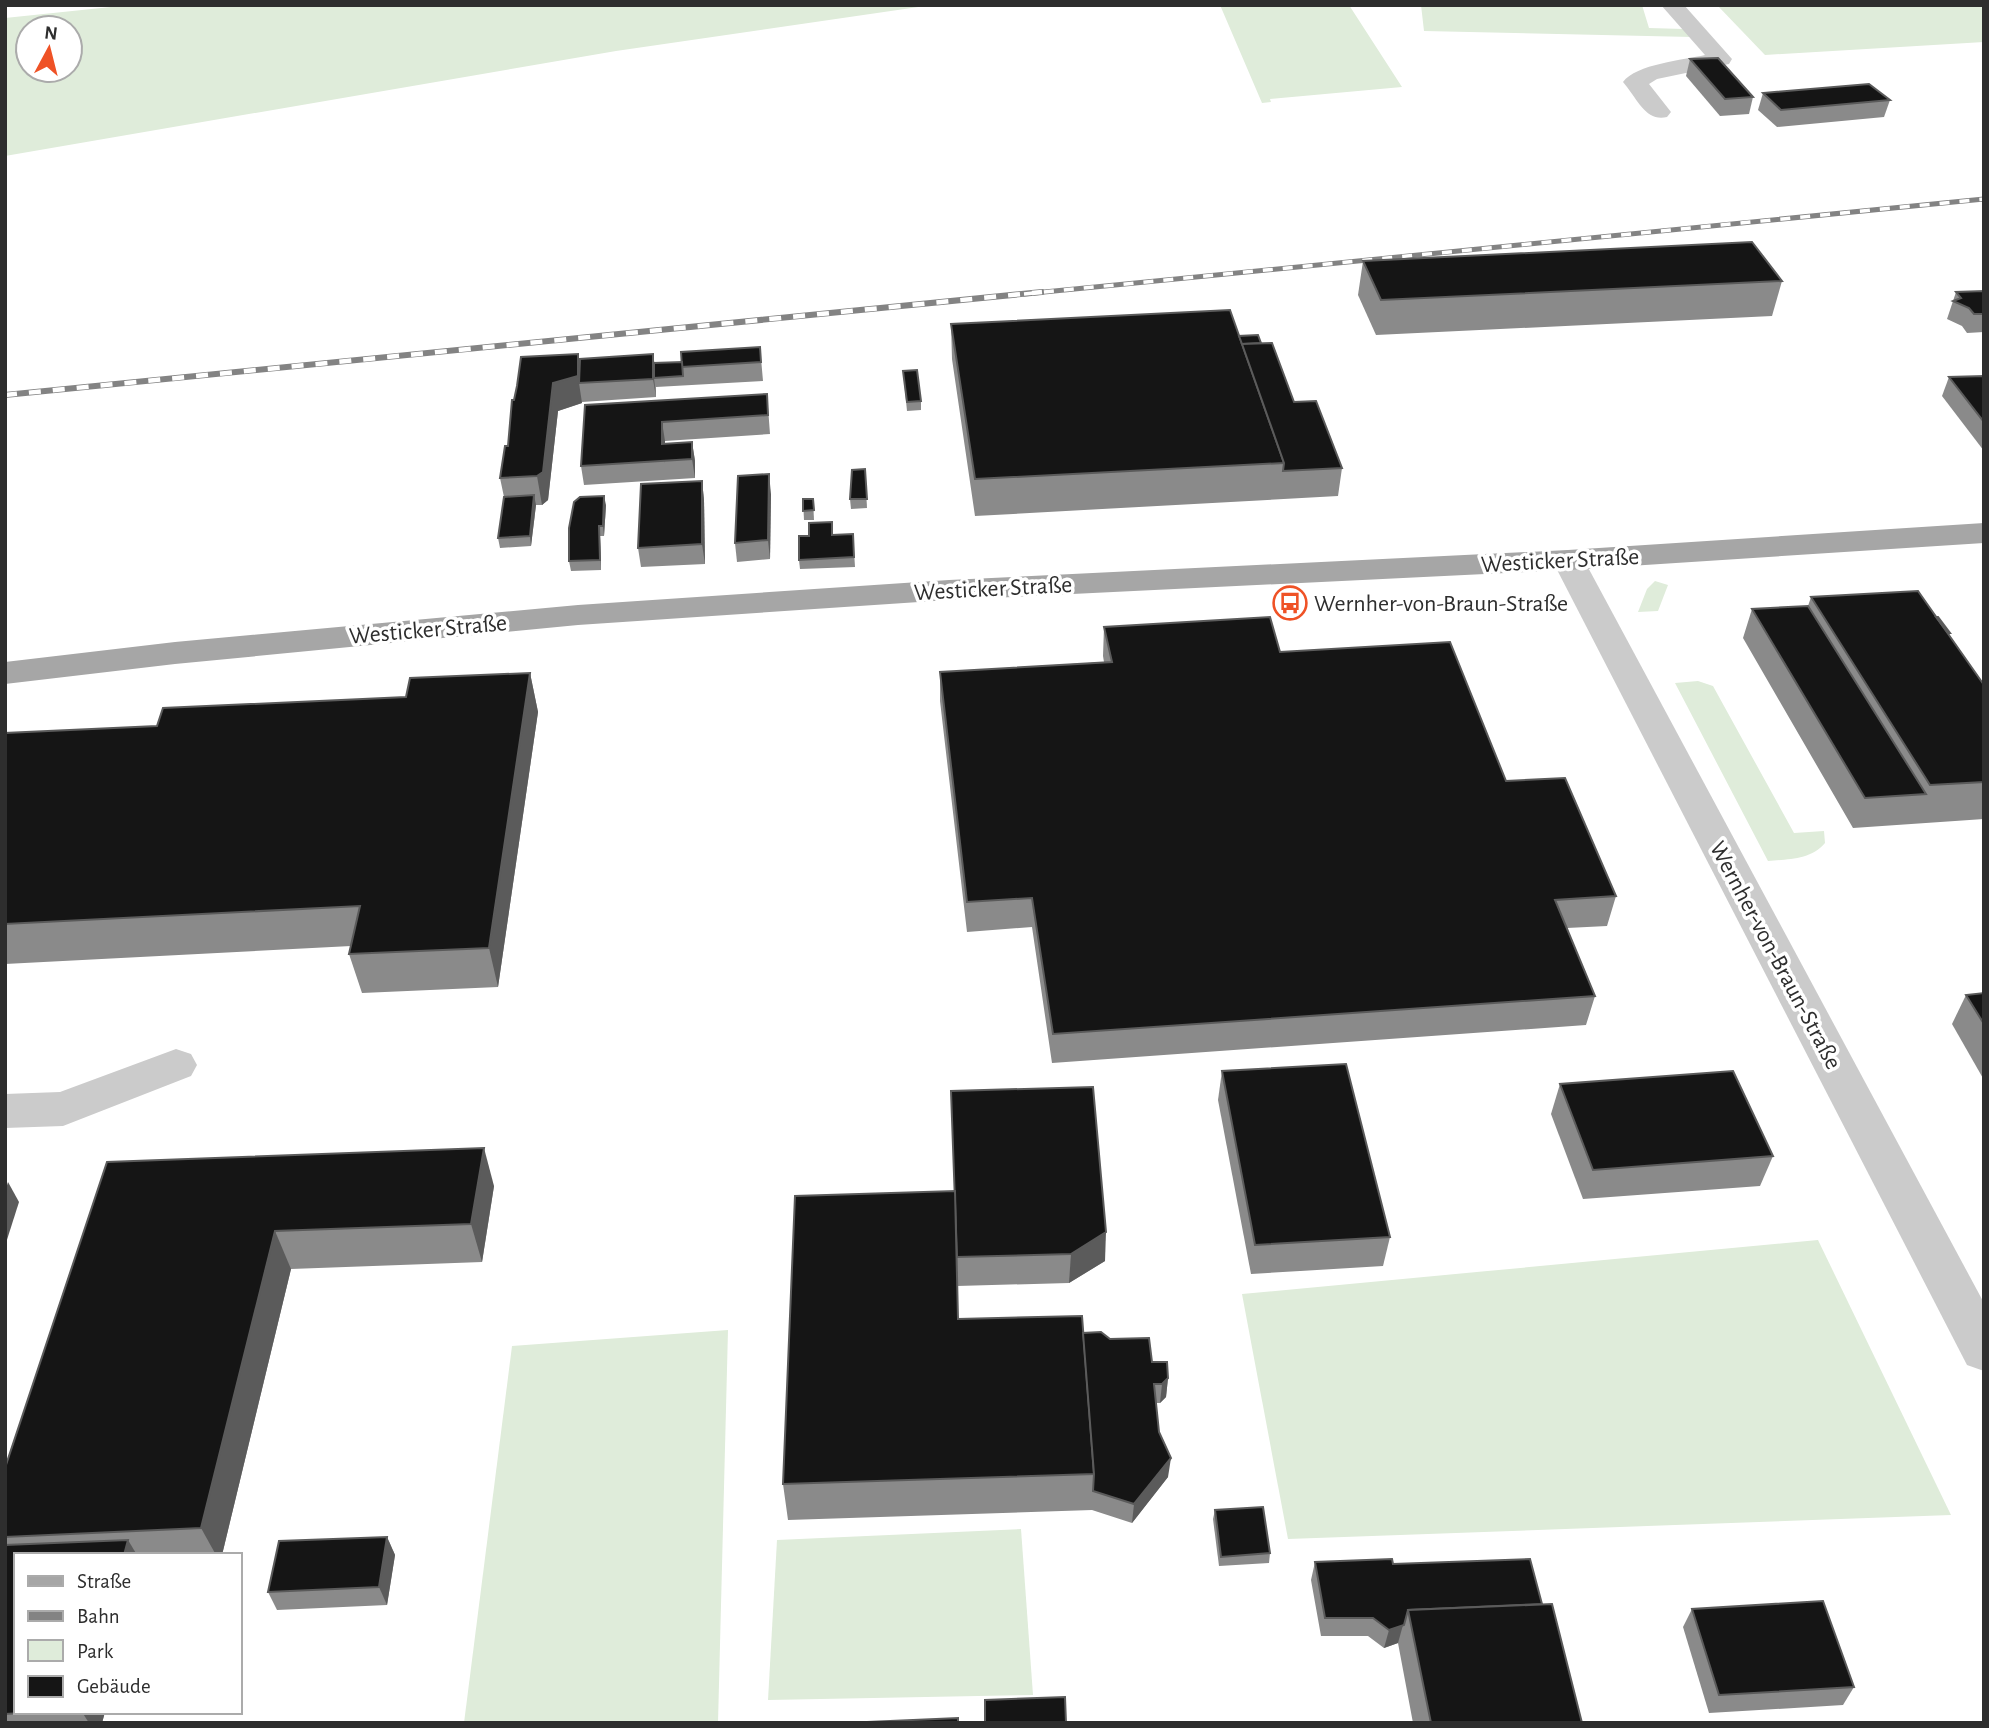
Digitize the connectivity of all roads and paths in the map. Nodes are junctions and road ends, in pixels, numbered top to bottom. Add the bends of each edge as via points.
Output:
1 (1672, 5) edge
2 (1659, 112) dead end
3 (1984, 533) edge
4 (1568, 560) junction
5 (5, 673) edge
6 (176, 1065) dead end
7 (5, 1111) edge
8 (1984, 1350) edge

1 - 2 street via 1721,59 1650,74 1635,82
3 - 4 main road, Westicker Straße
4 - 5 main road, Westicker Straße via 949,590 578,615
4 - 8 street, Wernher-von-Braun-Straße
6 - 7 street via 63,1108

